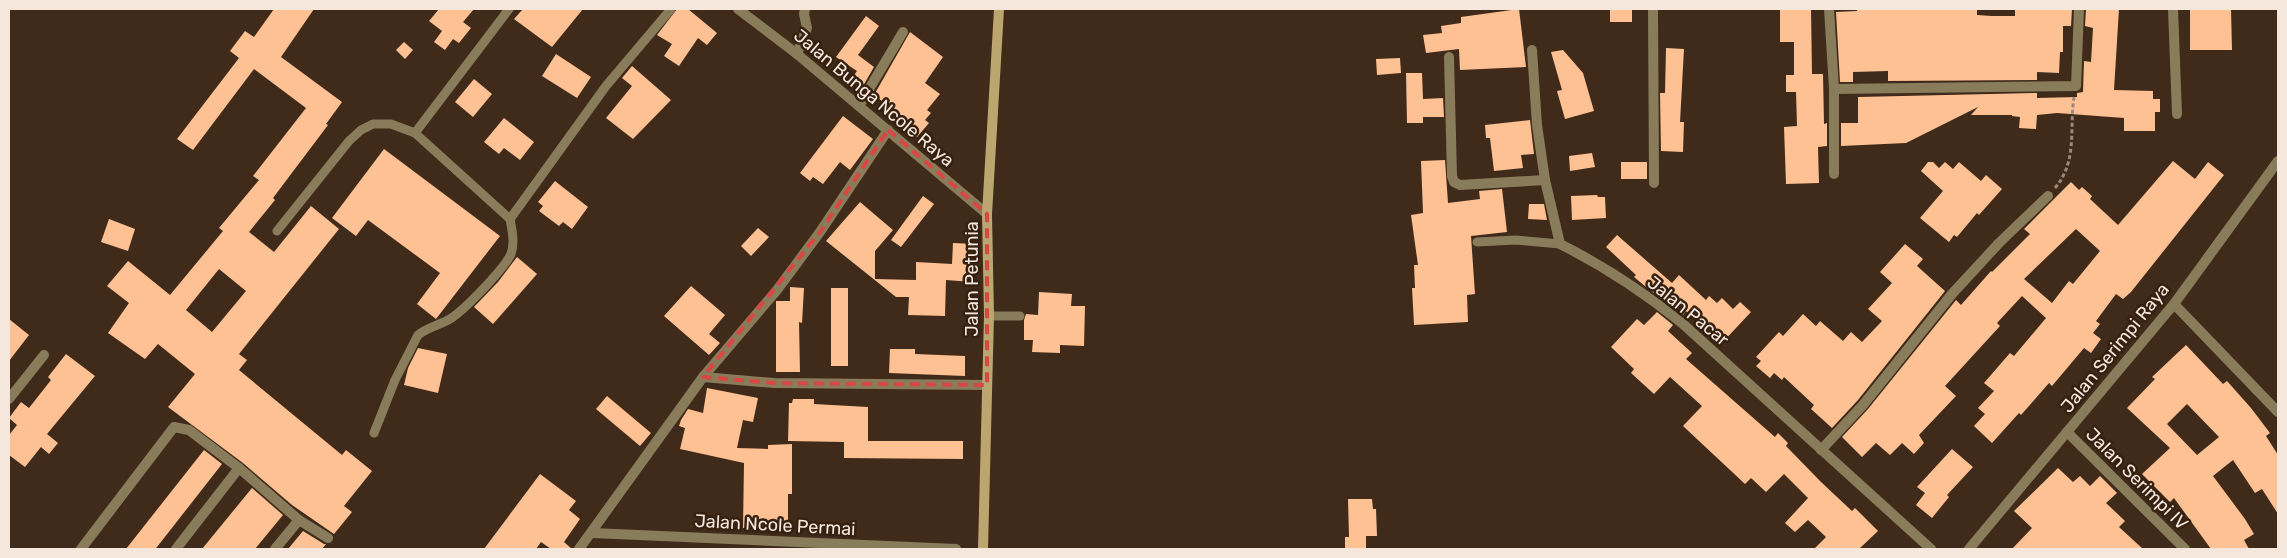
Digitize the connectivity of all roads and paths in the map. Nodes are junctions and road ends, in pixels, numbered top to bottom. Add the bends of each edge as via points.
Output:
1 (509, 9) edge
2 (671, 9) edge
3 (738, 9) edge
4 (806, 9) edge
5 (999, 9) edge
6 (1653, 9) edge
7 (1829, 9) edge
8 (2079, 9) edge
9 (2173, 9) edge
10 (902, 32) dead end
11 (1532, 50) dead end
12 (797, 54) junction
13 (1449, 57) dead end
14 (2076, 86) junction
15 (1834, 89) junction
16 (859, 106) junction
17 (2177, 114) dead end
18 (888, 130) junction
19 (415, 132) junction
20 (2278, 161) edge
21 (1834, 174) dead end
22 (1545, 180) junction
23 (1654, 183) dead end
24 (2048, 196) joint
25 (987, 214) junction
26 (510, 219) junction
27 (277, 231) dead end
28 (1477, 242) dead end
29 (1560, 244) junction
30 (2174, 304) junction
31 (989, 316) junction
32 (1020, 316) dead end
33 (44, 354) dead end
34 (704, 377) junction
35 (987, 385) junction
36 (9, 399) edge
37 (2278, 412) edge
38 (2067, 432) junction
39 (374, 433) dead end
40 (1821, 450) junction
41 (239, 468) junction
42 (299, 520) junction
43 (592, 533) junction
44 (328, 538) dead end
45 (81, 549) edge
46 (176, 549) edge
47 (275, 549) edge
48 (579, 549) edge
49 (956, 549) edge
50 (983, 549) edge
51 (1931, 549) edge
52 (1969, 549) edge
53 (2185, 549) edge

1 - 19 lane
2 - 26 lane via 606,86
3 - 12 street, Jalan Bunga Ncole Raya
4 - 12 street via 807,28
5 - 25 street, Jalan Petunia
6 - 23 street
7 - 15 street
8 - 14 street
9 - 17 street
10 - 16 street
11 - 22 street
12 - 16 street, Jalan Bunga Ncole Raya
13 - 22 street via 1454,182 1460,185
14 - 15 street
14 - 24 path via 2069,163 2063,178
15 - 21 street
16 - 18 street, Jalan Bunga Ncole Raya
18 - 25 street, Jalan Bunga Ncole Raya
18 - 34 street via 777,290
19 - 26 lane
19 - 27 lane via 391,124 373,124 362,130 349,141
20 - 30 street, Jalan Serimpi Raya
22 - 29 street
24 - 40 street via 1952,294 1864,405
25 - 31 street, Jalan Petunia
26 - 39 lane via 511,253 502,268 454,317 418,335
28 - 29 lane via 1516,240
29 - 40 street, Jalan Pacar via 1660,305
30 - 37 street
30 - 38 street, Jalan Serimpi Raya
31 - 32 lane
31 - 35 street, Jalan Petunia
33 - 36 street
34 - 35 street via 774,383
34 - 43 street
35 - 50 street, Jalan Petunia
38 - 52 street, Jalan Serimpi Raya
38 - 53 street, Jalan Serimpi IV
40 - 51 street, Jalan Pacar
41 - 42 street
41 - 45 street via 189,430 174,427
41 - 46 street
42 - 44 street
42 - 47 street
43 - 48 street
43 - 49 street, Jalan Ncole Permai

